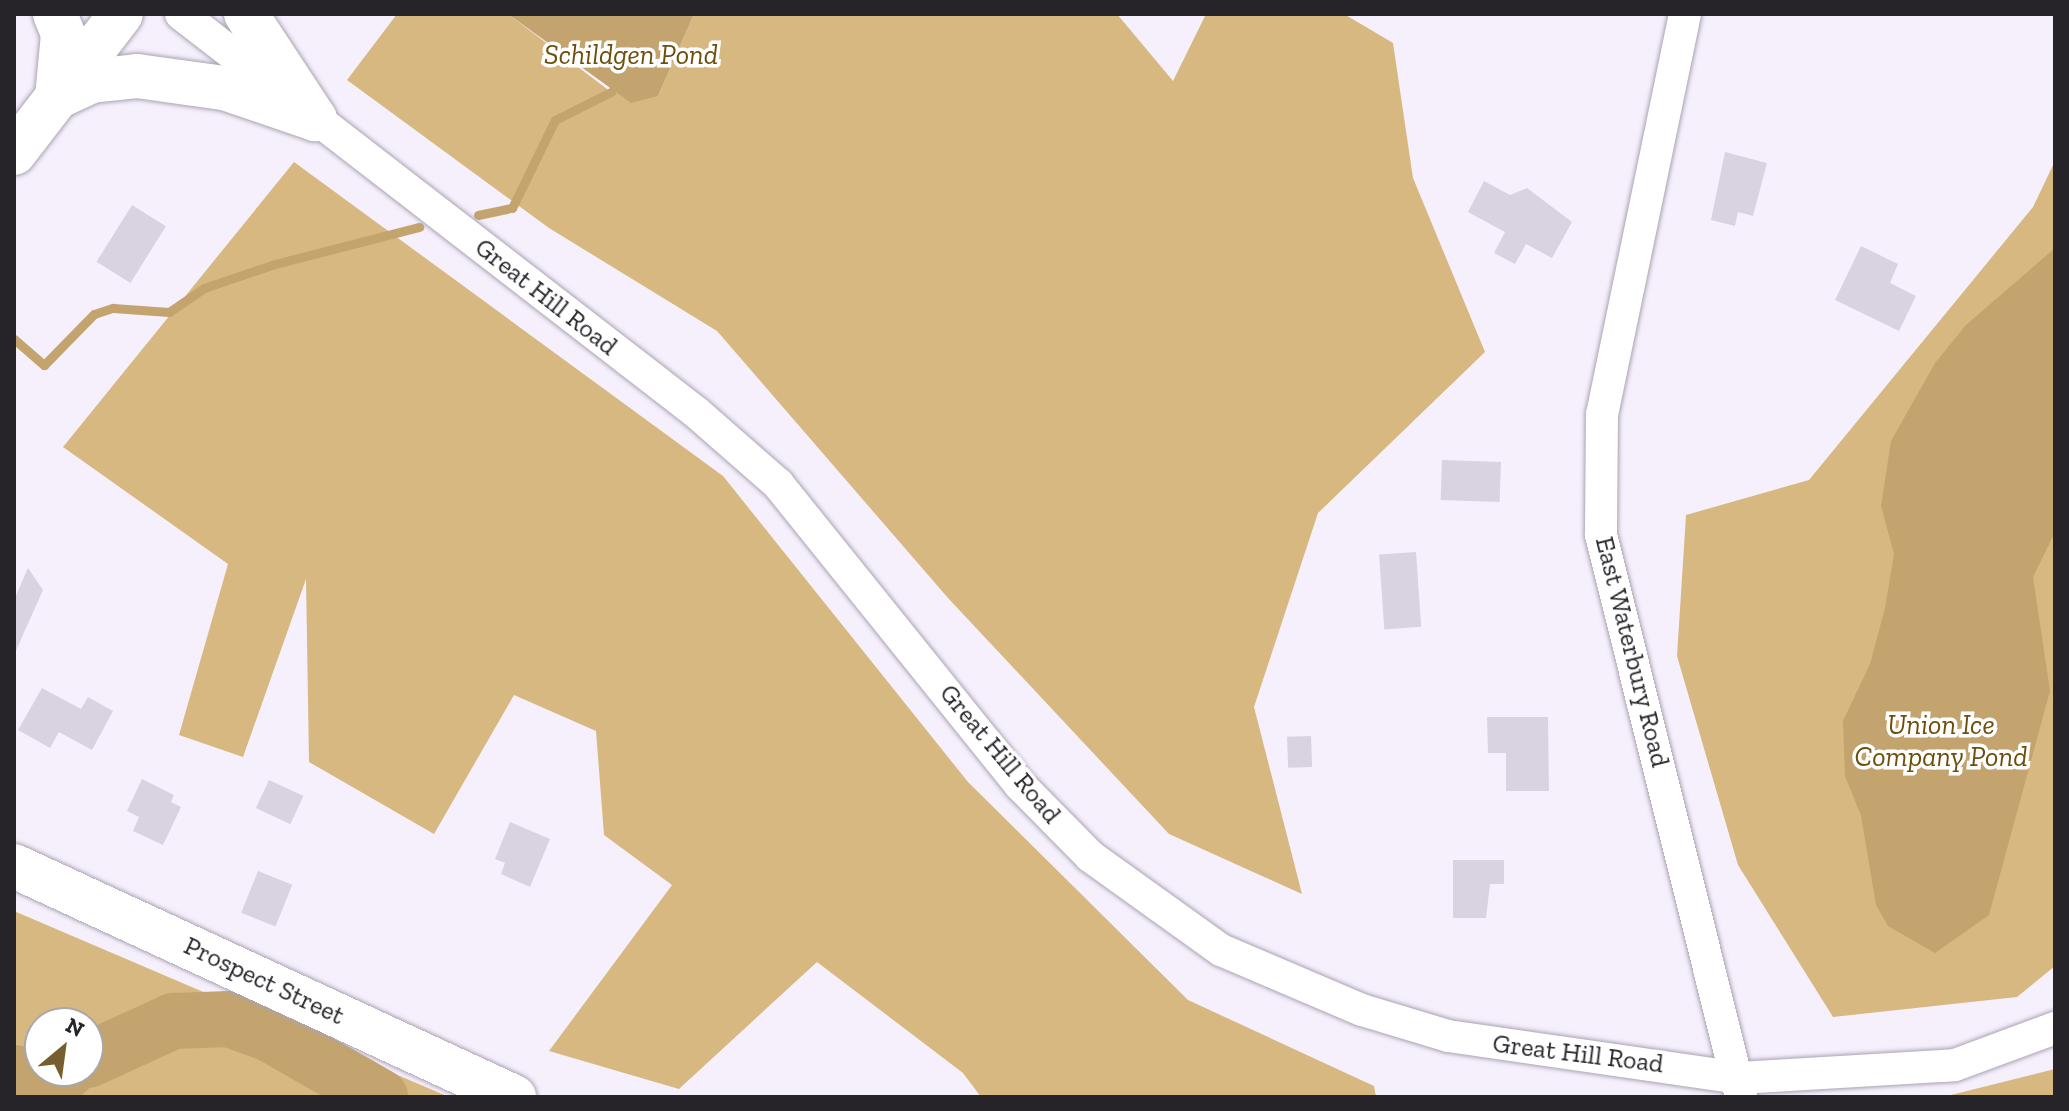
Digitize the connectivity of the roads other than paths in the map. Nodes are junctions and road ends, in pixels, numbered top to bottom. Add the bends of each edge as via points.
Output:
1 (55, 14) edge
2 (121, 14) edge
3 (181, 14) edge
4 (246, 14) edge
5 (1685, 14) edge
6 (57, 97) junction
7 (315, 119) junction
8 (14, 153) edge
9 (14, 866) edge
10 (2055, 1028) edge
11 (1740, 1088) edge
12 (514, 1097) edge

1 - 6 main road via 63,34
2 - 6 main road
3 - 7 street, Great Hill Road
4 - 7 main road
5 - 11 street, East Waterbury Road via 1602,414 1601,535
6 - 7 main road via 91,81 137,76 224,88
6 - 8 main road
7 - 11 street, Great Hill Road via 697,413 778,484 1020,785 1090,856 1151,904 1221,950 1288,982 1448,1036
9 - 12 main road, Prospect Street
10 - 11 street, Great Hill Road via 1955,1065

